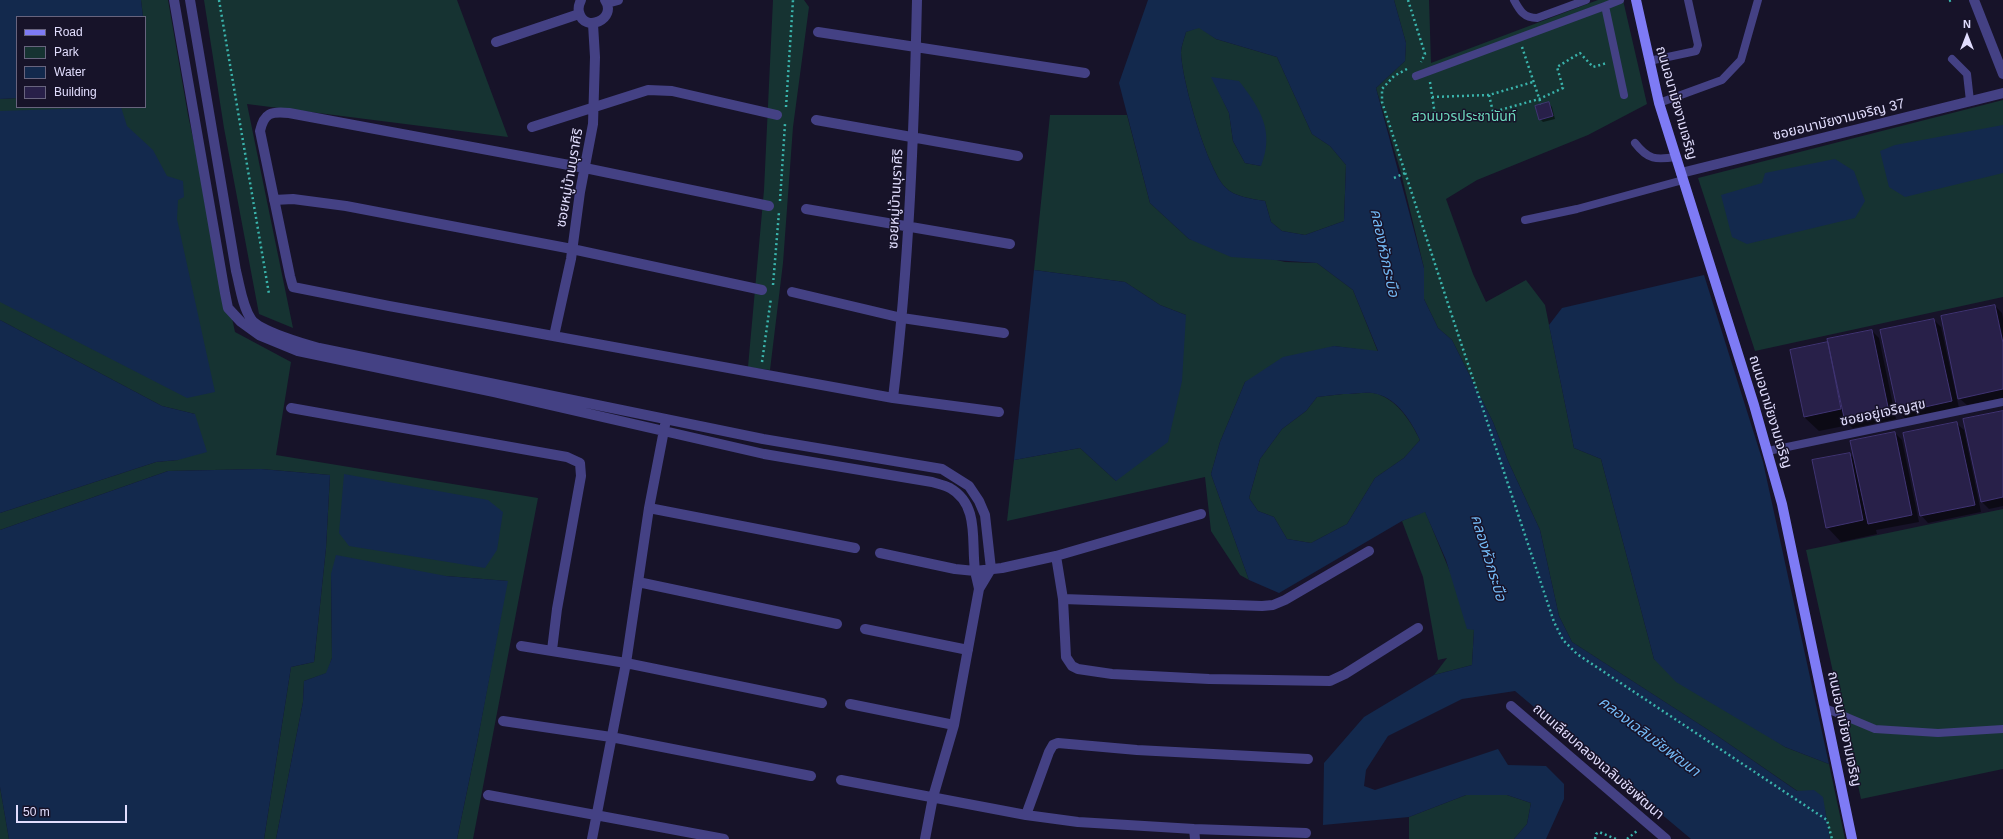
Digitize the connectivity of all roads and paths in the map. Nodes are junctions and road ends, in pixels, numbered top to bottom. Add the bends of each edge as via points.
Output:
1 (174, 0) edge
2 (190, 0) edge
3 (219, 0) edge
4 (581, 0) edge
5 (618, 0) edge
6 (793, 0) edge
7 (917, 0) edge
8 (1408, 0) edge
9 (1514, 0) edge
10 (1586, 0) edge
11 (1620, 0) edge
12 (1636, 0) edge
13 (1688, 0) edge
14 (1758, 0) edge
15 (1974, 0) edge
16 (606, 2) edge
17 (1605, 6) junction
18 (579, 14) junction
19 (593, 24) junction
20 (818, 32) dead end
21 (1519, 37) junction
22 (496, 42) dead end
23 (916, 47) junction
24 (1952, 59) dead end
25 (1617, 60) junction
26 (1649, 61) junction
27 (1420, 62) junction
28 (1428, 71) junction
29 (1085, 73) dead end
30 (2003, 74) edge
31 (1416, 76) dead end
32 (1533, 82) junction
33 (2003, 93) edge
34 (1489, 95) junction
35 (1624, 95) dead end
36 (1432, 97) junction
37 (1539, 99) junction
38 (1970, 101) junction
39 (1659, 103) junction
40 (1541, 104) dead end
41 (594, 106) junction
42 (781, 114) joint
43 (1435, 116) dead end
44 (816, 120) dead end
45 (785, 121) dead end
46 (532, 127) dead end
47 (914, 137) junction
48 (1634, 143) dead end
49 (1018, 156) dead end
50 (1676, 157) junction
51 (585, 168) junction
52 (1405, 173) junction
53 (1682, 176) junction
54 (1394, 178) dead end
55 (274, 200) junction
56 (769, 206) dead end
57 (806, 209) dead end
58 (1525, 220) dead end
59 (909, 226) junction
60 (1010, 244) dead end
61 (572, 249) junction
62 (767, 289) joint
63 (792, 292) dead end
64 (269, 294) dead end
65 (771, 296) dead end
66 (902, 318) junction
67 (1004, 333) dead end
68 (554, 336) junction
69 (761, 375) junction
70 (893, 398) junction
71 (2003, 402) edge
72 (292, 408) dead end
73 (999, 412) dead end
74 (666, 419) junction
75 (664, 432) junction
76 (836, 451) junction
77 (1768, 451) junction
78 (834, 466) junction
79 (936, 468) junction
80 (932, 482) junction
81 (650, 508) junction
82 (1202, 514) dead end
83 (855, 548) dead end
84 (1369, 551) dead end
85 (880, 553) dead end
86 (1056, 556) junction
87 (991, 569) junction
88 (975, 570) junction
89 (638, 582) junction
90 (979, 589) junction
91 (1063, 599) junction
92 (837, 624) dead end
93 (1418, 628) dead end
94 (865, 629) dead end
95 (521, 646) dead end
96 (552, 650) junction
97 (968, 650) junction
98 (626, 663) junction
99 (822, 703) dead end
100 (850, 704) dead end
101 (1511, 706) dead end
102 (1825, 708) junction
103 (503, 721) dead end
104 (954, 725) junction
105 (2003, 729) edge
106 (611, 737) junction
107 (1308, 759) dead end
108 (811, 776) dead end
109 (841, 780) dead end
110 (488, 795) dead end
111 (933, 797) junction
112 (596, 815) junction
113 (1026, 815) junction
114 (1306, 833) dead end
115 (1194, 834) edge
116 (1263, 835) edge
117 (592, 839) edge
118 (724, 839) edge
119 (925, 839) edge
120 (1594, 839) edge
121 (1616, 839) edge
122 (1666, 839) edge
123 (1832, 839) edge
124 (1852, 839) edge

1 - 75 street via 225,293 228,308 237,319 259,335 298,351 494,392
2 - 74 street via 236,271 252,321 300,343 319,348
3 - 64 path
4 - 18 street
5 - 16 street
6 - 42 path
7 - 23 street, ซอยหมู่บ้านบุราศิริ
8 - 27 path via 1425,54
9 - 10 lane via 1528,18 1537,18
11 - 17 lane
12 - 26 street, ถนนอนามัยงามเจริญ
13 - 26 lane via 1698,45 1696,50
14 - 39 lane via 1741,60 1722,80
15 - 30 street
16 - 19 street via 607,14
17 - 21 lane
17 - 25 lane
18 - 19 street via 582,19
18 - 22 street
19 - 41 street, ซอยหมู่บ้านบุราศิริ
20 - 23 street
21 - 28 lane
21 - 32 path
23 - 29 street
23 - 47 street, ซอยหมู่บ้านบุราศิริ
24 - 38 lane via 1967,74
25 - 35 lane
25 - 37 path via 1593,67 1580,54 1557,67 1563,88
26 - 39 street, ถนนอนามัยงามเจริญ
27 - 28 path
27 - 52 path via 1394,76 1382,89 1382,102
28 - 31 lane
28 - 36 path
32 - 34 path
32 - 37 path
33 - 38 street, ซอยอนามัยงามเจริญ 37
34 - 36 path
34 - 37 path via 1493,112
36 - 43 path
37 - 40 path
38 - 53 street, ซอยอนามัยงามเจริญ 37
39 - 50 street, ถนนอนามัยงามเจริญ
41 - 42 street via 648,90 672,91
41 - 46 street
41 - 51 street, ซอยหมู่บ้านบุราศิริ
44 - 47 street
45 - 62 path
47 - 49 street
47 - 59 street, ซอยหมู่บ้านบุราศิริ
48 - 50 lane via 1649,157
50 - 53 street, ถนนอนามัยงามเจริญ
51 - 55 street via 289,112 275,112 262,122 260,131
51 - 56 street
51 - 61 street, ซอยหมู่บ้านบุราศิริ
52 - 54 path
52 - 123 path via 1554,622 1563,640 1577,654 1827,820
53 - 58 lane via 1577,209
53 - 77 street, ถนนอนามัยงามเจริญ
55 - 61 street via 293,199 346,206
55 - 68 street via 293,287
57 - 59 street
59 - 60 street
59 - 66 street, ซอยหมู่บ้านบุราศิริ
61 - 62 street
61 - 68 street, ซอยหมู่บ้านบุราศิริ
63 - 66 street
65 - 69 path
66 - 67 street
66 - 70 street, ซอยหมู่บ้านบุราศิริ
68 - 69 street
69 - 70 street
70 - 73 street
71 - 77 lane, ซอยอยู่เจริญสุข
72 - 96 street via 568,457 580,463 581,476
74 - 75 street
74 - 76 street
75 - 78 street
75 - 81 street
76 - 78 street
76 - 79 street
77 - 102 street, ถนนอนามัยงามเจริญ via 1782,504
78 - 80 street
79 - 80 street
79 - 87 street via 950,473 969,486 979,501 987,526
80 - 88 street via 956,493 968,509 974,532
81 - 83 street
81 - 89 street
82 - 86 street
84 - 91 street via 1273,605
85 - 88 street via 956,569
86 - 87 street
86 - 91 street
87 - 88 street
87 - 90 street
88 - 90 street
89 - 92 street
89 - 98 street
90 - 97 street
91 - 93 street via 1066,657 1072,666 1078,669 1112,674 1330,681
94 - 97 street
95 - 96 street
96 - 98 street
97 - 104 street
98 - 99 street
98 - 106 street
100 - 104 street
101 - 122 street, ถนนเลียบคลองเฉลิมชัยพัฒนา
102 - 105 lane via 1875,729 1938,733
102 - 124 street, ถนนอนามัยงามเจริญ
103 - 106 street
104 - 111 street
106 - 108 street
106 - 112 street
107 - 113 street via 1058,743 1053,745 1049,752
109 - 111 street
110 - 112 street
111 - 113 street
111 - 119 street
112 - 117 street
112 - 118 street
113 - 115 street
114 - 116 street
115 - 116 street
120 - 121 path via 1599,832

